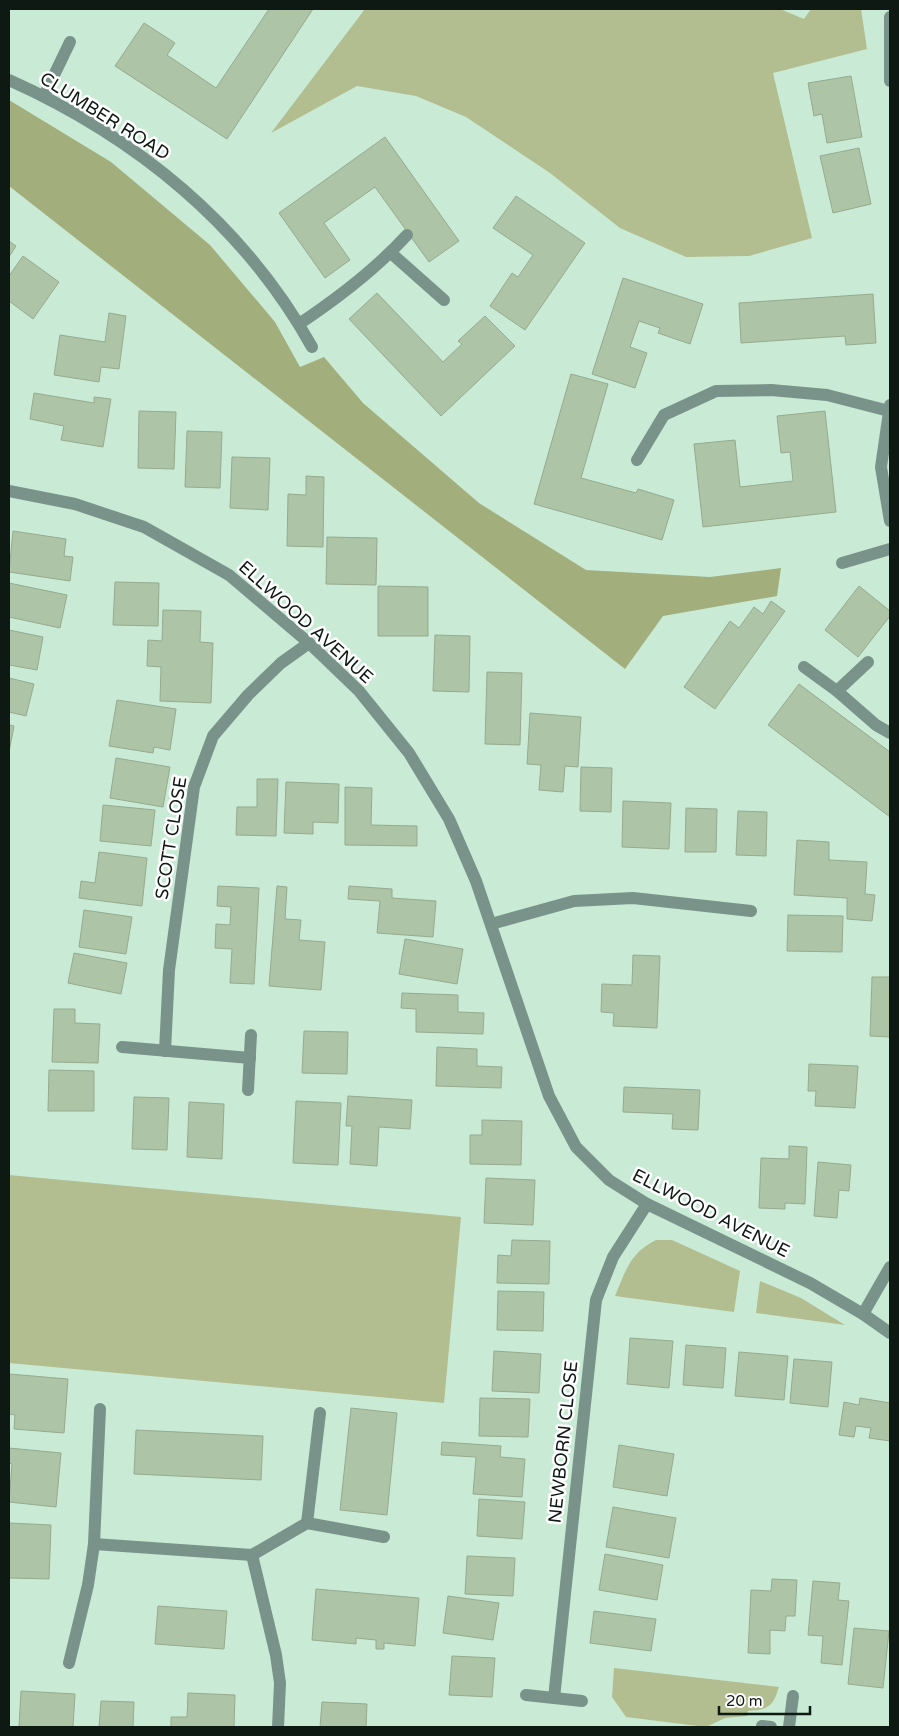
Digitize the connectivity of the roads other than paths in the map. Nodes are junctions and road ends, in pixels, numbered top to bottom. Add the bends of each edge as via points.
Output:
1 (890, 17) edge
2 (70, 42) dead end
3 (9, 80) edge
4 (890, 81) edge
5 (44, 96) junction
6 (407, 235) dead end
7 (391, 253) junction
8 (444, 300) dead end
9 (299, 324) junction
10 (312, 348) dead end
11 (890, 408) edge
12 (637, 460) dead end
13 (9, 492) edge
14 (890, 521) edge
15 (890, 550) edge
16 (842, 563) dead end
17 (309, 643) junction
18 (868, 662) dead end
19 (804, 667) dead end
20 (838, 691) junction
21 (890, 733) edge
22 (751, 911) dead end
23 (490, 924) junction
24 (251, 1035) dead end
25 (122, 1047) dead end
26 (165, 1051) junction
27 (250, 1058) junction
28 (248, 1090) dead end
29 (648, 1204) junction
30 (890, 1267) edge
31 (864, 1314) junction
32 (890, 1333) edge
33 (100, 1409) dead end
34 (320, 1413) dead end
35 (307, 1524) junction
36 (384, 1537) dead end
37 (94, 1544) junction
38 (252, 1555) junction
39 (69, 1663) dead end
40 (526, 1695) dead end
41 (793, 1696) dead end
42 (554, 1698) junction
43 (582, 1701) dead end
44 (278, 1727) edge
45 (789, 1727) edge

1 - 4 street
2 - 5 street
3 - 5 street, CLUMBER ROAD
5 - 9 street, CLUMBER ROAD via 133,150 189,192 256,264
6 - 7 street
7 - 8 street
7 - 9 street via 338,298
9 - 10 street, CLUMBER ROAD
11 - 12 street via 827,395 771,390 716,391 664,415
11 - 14 street via 881,467
13 - 17 street, ELLWOOD AVENUE via 75,504 144,527 230,574
15 - 16 street
17 - 23 street, ELLWOOD AVENUE via 359,691 409,753 449,819 476,881
17 - 26 street, SCOTT CLOSE via 281,663 213,736 194,787 169,970
18 - 20 street
19 - 20 street
20 - 21 street via 876,725
22 - 23 street via 633,898 584,900
23 - 29 street, ELLWOOD AVENUE via 549,1096 576,1147 609,1180
24 - 27 street
25 - 26 street
26 - 27 street
27 - 28 street
29 - 31 street, ELLWOOD AVENUE via 810,1283
29 - 42 street, NEWBORN CLOSE via 613,1257 596,1300
30 - 31 street
31 - 32 street, ELLWOOD AVENUE
33 - 37 street
34 - 35 street
35 - 36 street
35 - 38 street
37 - 38 street
37 - 39 street via 88,1585
38 - 44 street via 279,1674
40 - 42 street
41 - 45 street
42 - 43 street

